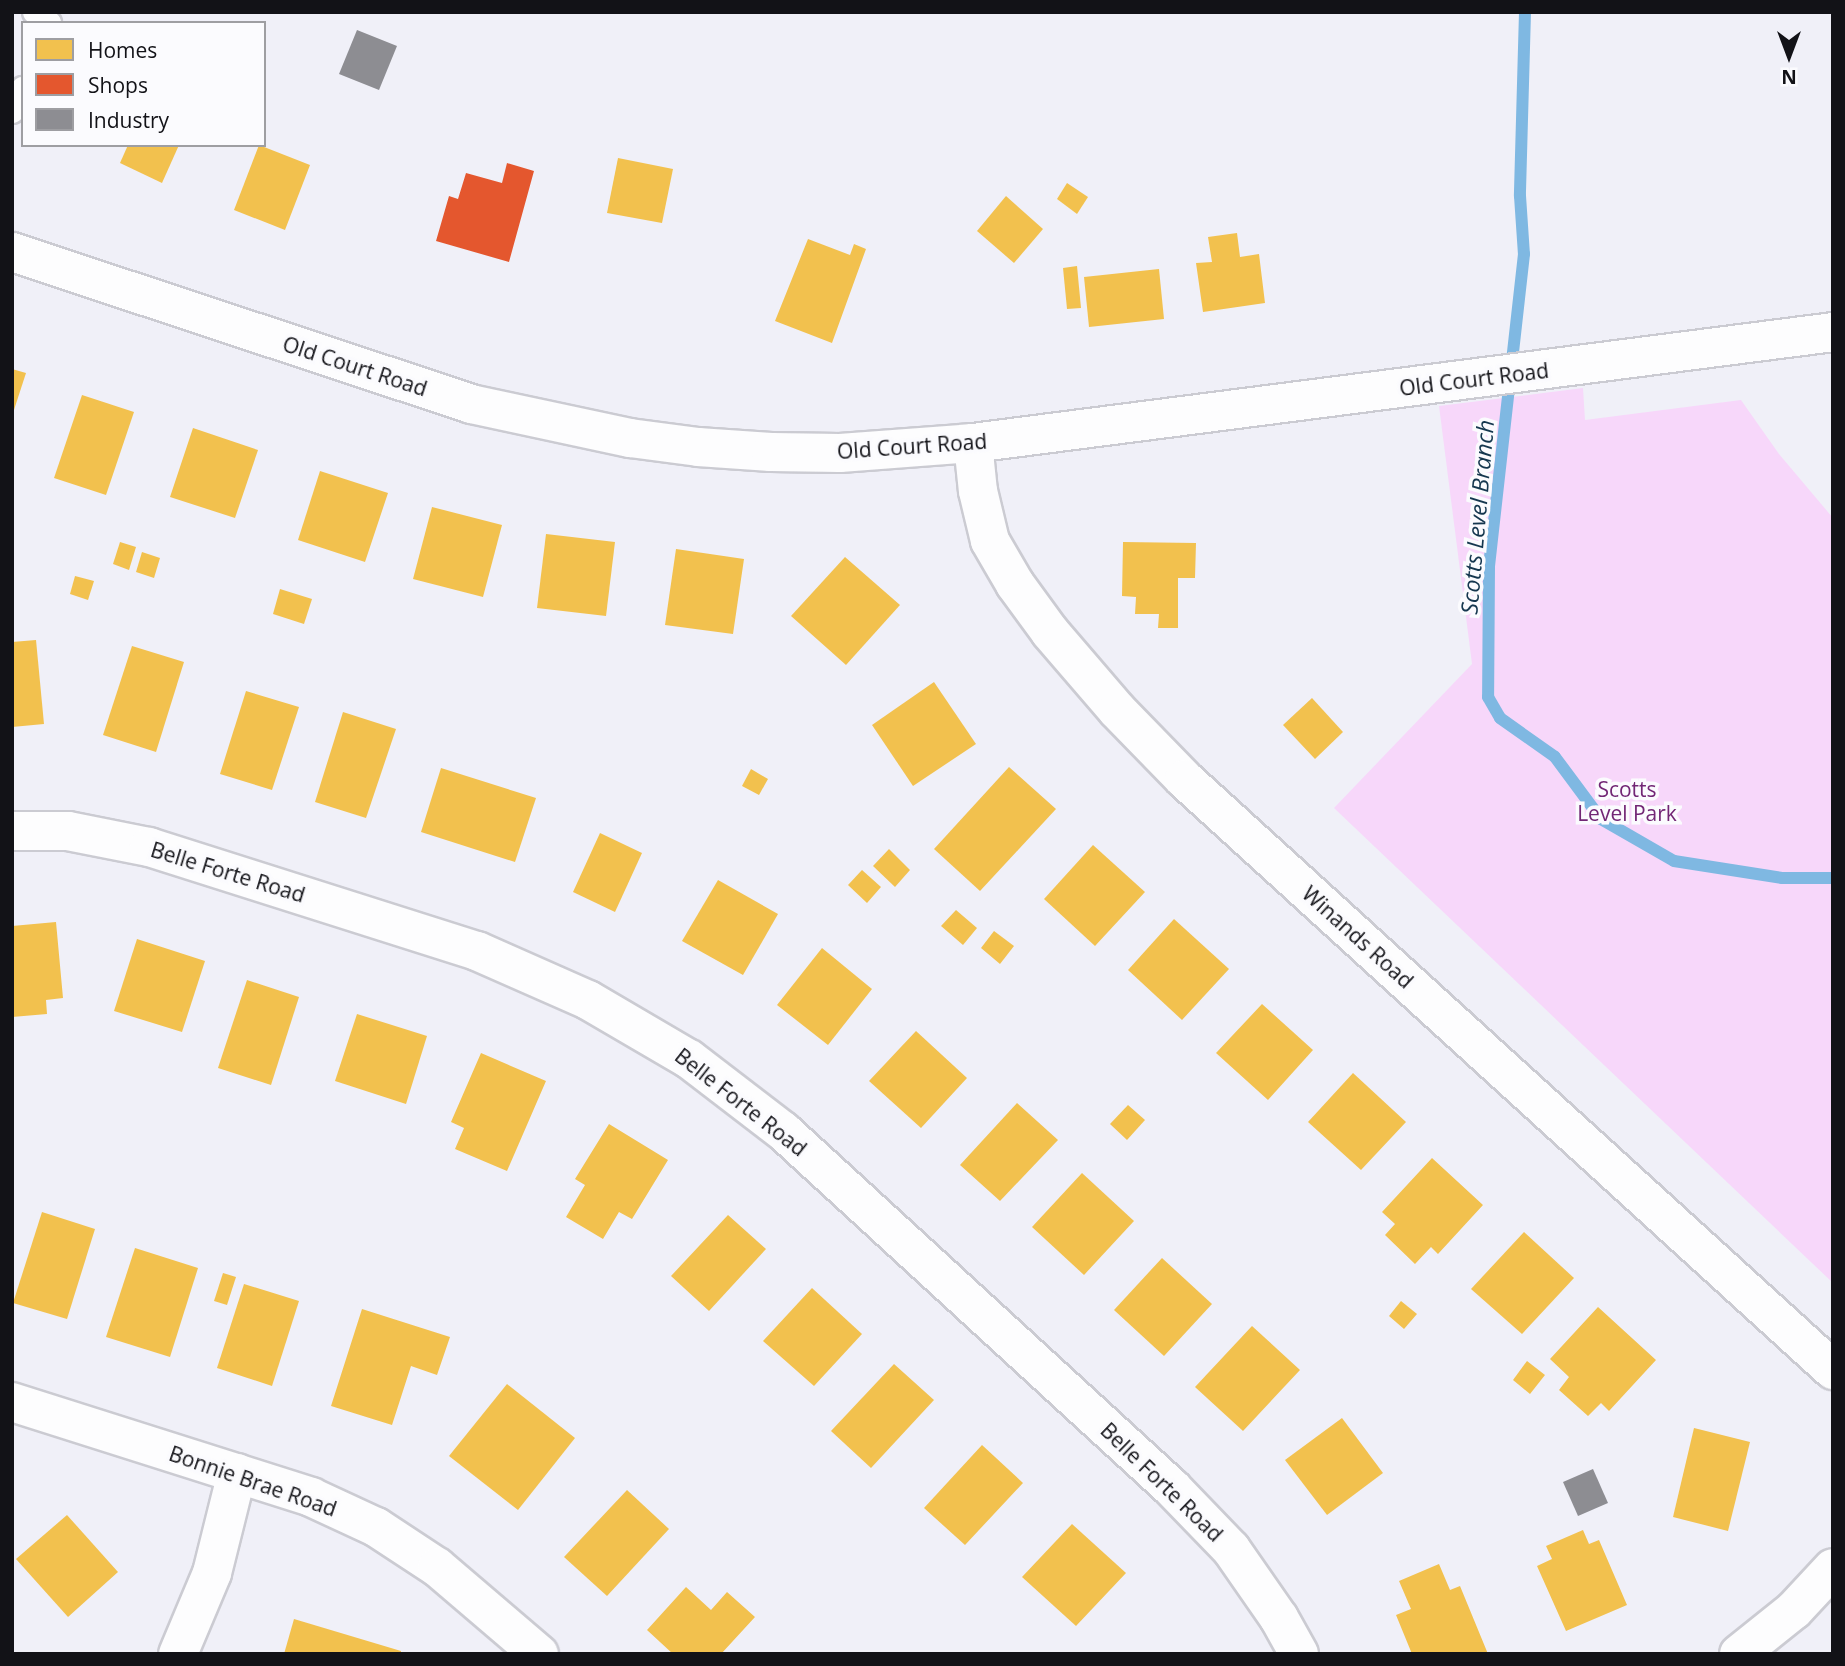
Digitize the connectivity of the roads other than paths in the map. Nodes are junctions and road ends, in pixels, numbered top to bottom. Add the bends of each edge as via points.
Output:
1 (21, 93) edge
2 (12, 111) edge
3 (12, 252) edge
4 (1833, 332) edge
5 (973, 443) junction
6 (12, 831) edge
7 (1833, 1370) edge
8 (12, 1402) edge
9 (237, 1473) junction
10 (1833, 1568) edge
11 (177, 1654) edge
12 (539, 1654) edge
13 (1299, 1654) edge
14 (1738, 1654) edge

1 - 2 lane
3 - 5 street, Old Court Road via 471,404 543,422 698,447 771,452 840,453
4 - 5 street, Old Court Road
5 - 7 street, Winands Road via 990,541 1050,632 1117,710 1194,788
6 - 13 street, Belle Forte Road via 68,831 149,846 477,951 588,1000 689,1059 783,1131 1172,1488 1231,1549
8 - 9 street, Bonnie Brae Road
9 - 11 street via 212,1573
9 - 12 street, Bonnie Brae Road via 311,1497 376,1527 437,1567
10 - 14 street via 1794,1610

